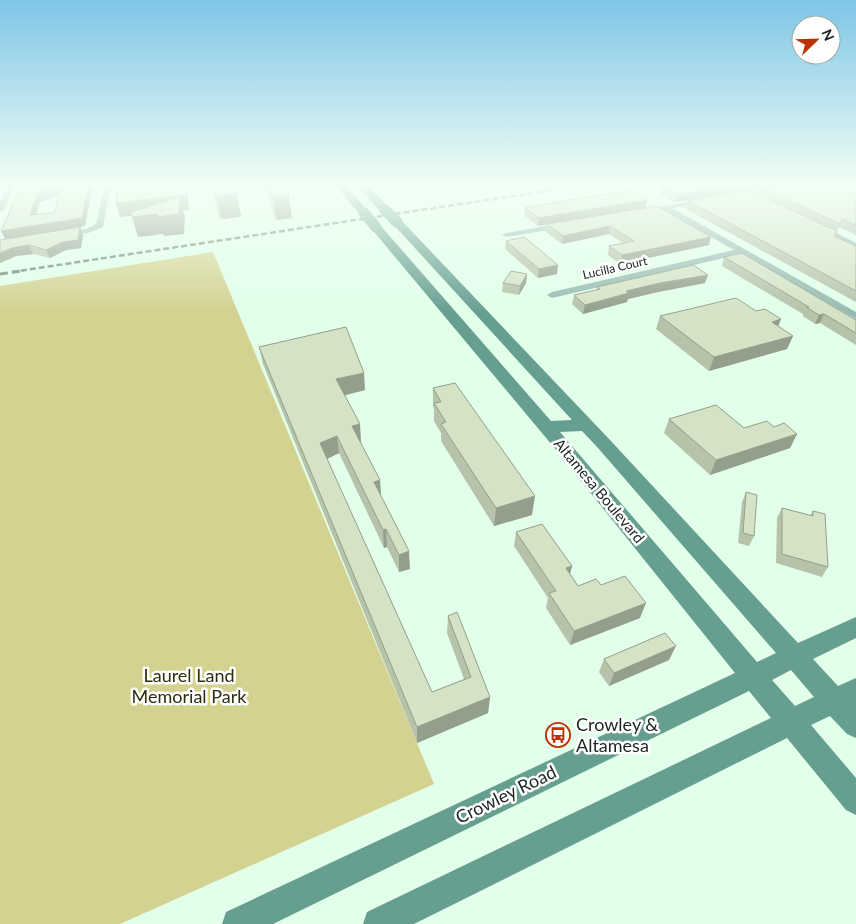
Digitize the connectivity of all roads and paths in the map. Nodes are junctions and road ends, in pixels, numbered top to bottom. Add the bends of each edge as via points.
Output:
1 (96, 227) edge
2 (376, 227) edge
3 (402, 227) edge
4 (553, 227) edge
5 (700, 227) edge
6 (816, 227) edge
7 (59, 235) edge
8 (506, 235) dead end
9 (856, 246) edge
10 (742, 251) junction
11 (552, 295) dead end
12 (856, 316) edge
13 (586, 425) junction
14 (547, 427) junction
15 (856, 627) edge
16 (794, 657) junction
17 (754, 677) junction
18 (845, 695) edge
19 (791, 722) junction
20 (856, 725) edge
21 (856, 800) edge
22 (238, 924) edge
23 (379, 924) edge

1 - 7 street
2 - 14 main road, Altamesa Boulevard, bridge
3 - 13 main road, bridge
4 - 8 street
5 - 10 street
6 - 9 street
10 - 11 street, Lucilla Court
10 - 12 street
13 - 14 main road
13 - 16 main road
14 - 17 main road, Altamesa Boulevard
15 - 16 main road, Crowley Road
16 - 17 main road, Crowley Road
16 - 18 main road
17 - 19 main road, Altamesa Boulevard
17 - 22 main road, Crowley Road
18 - 19 main road
18 - 20 main road
19 - 21 main road, Altamesa Boulevard
19 - 23 main road

